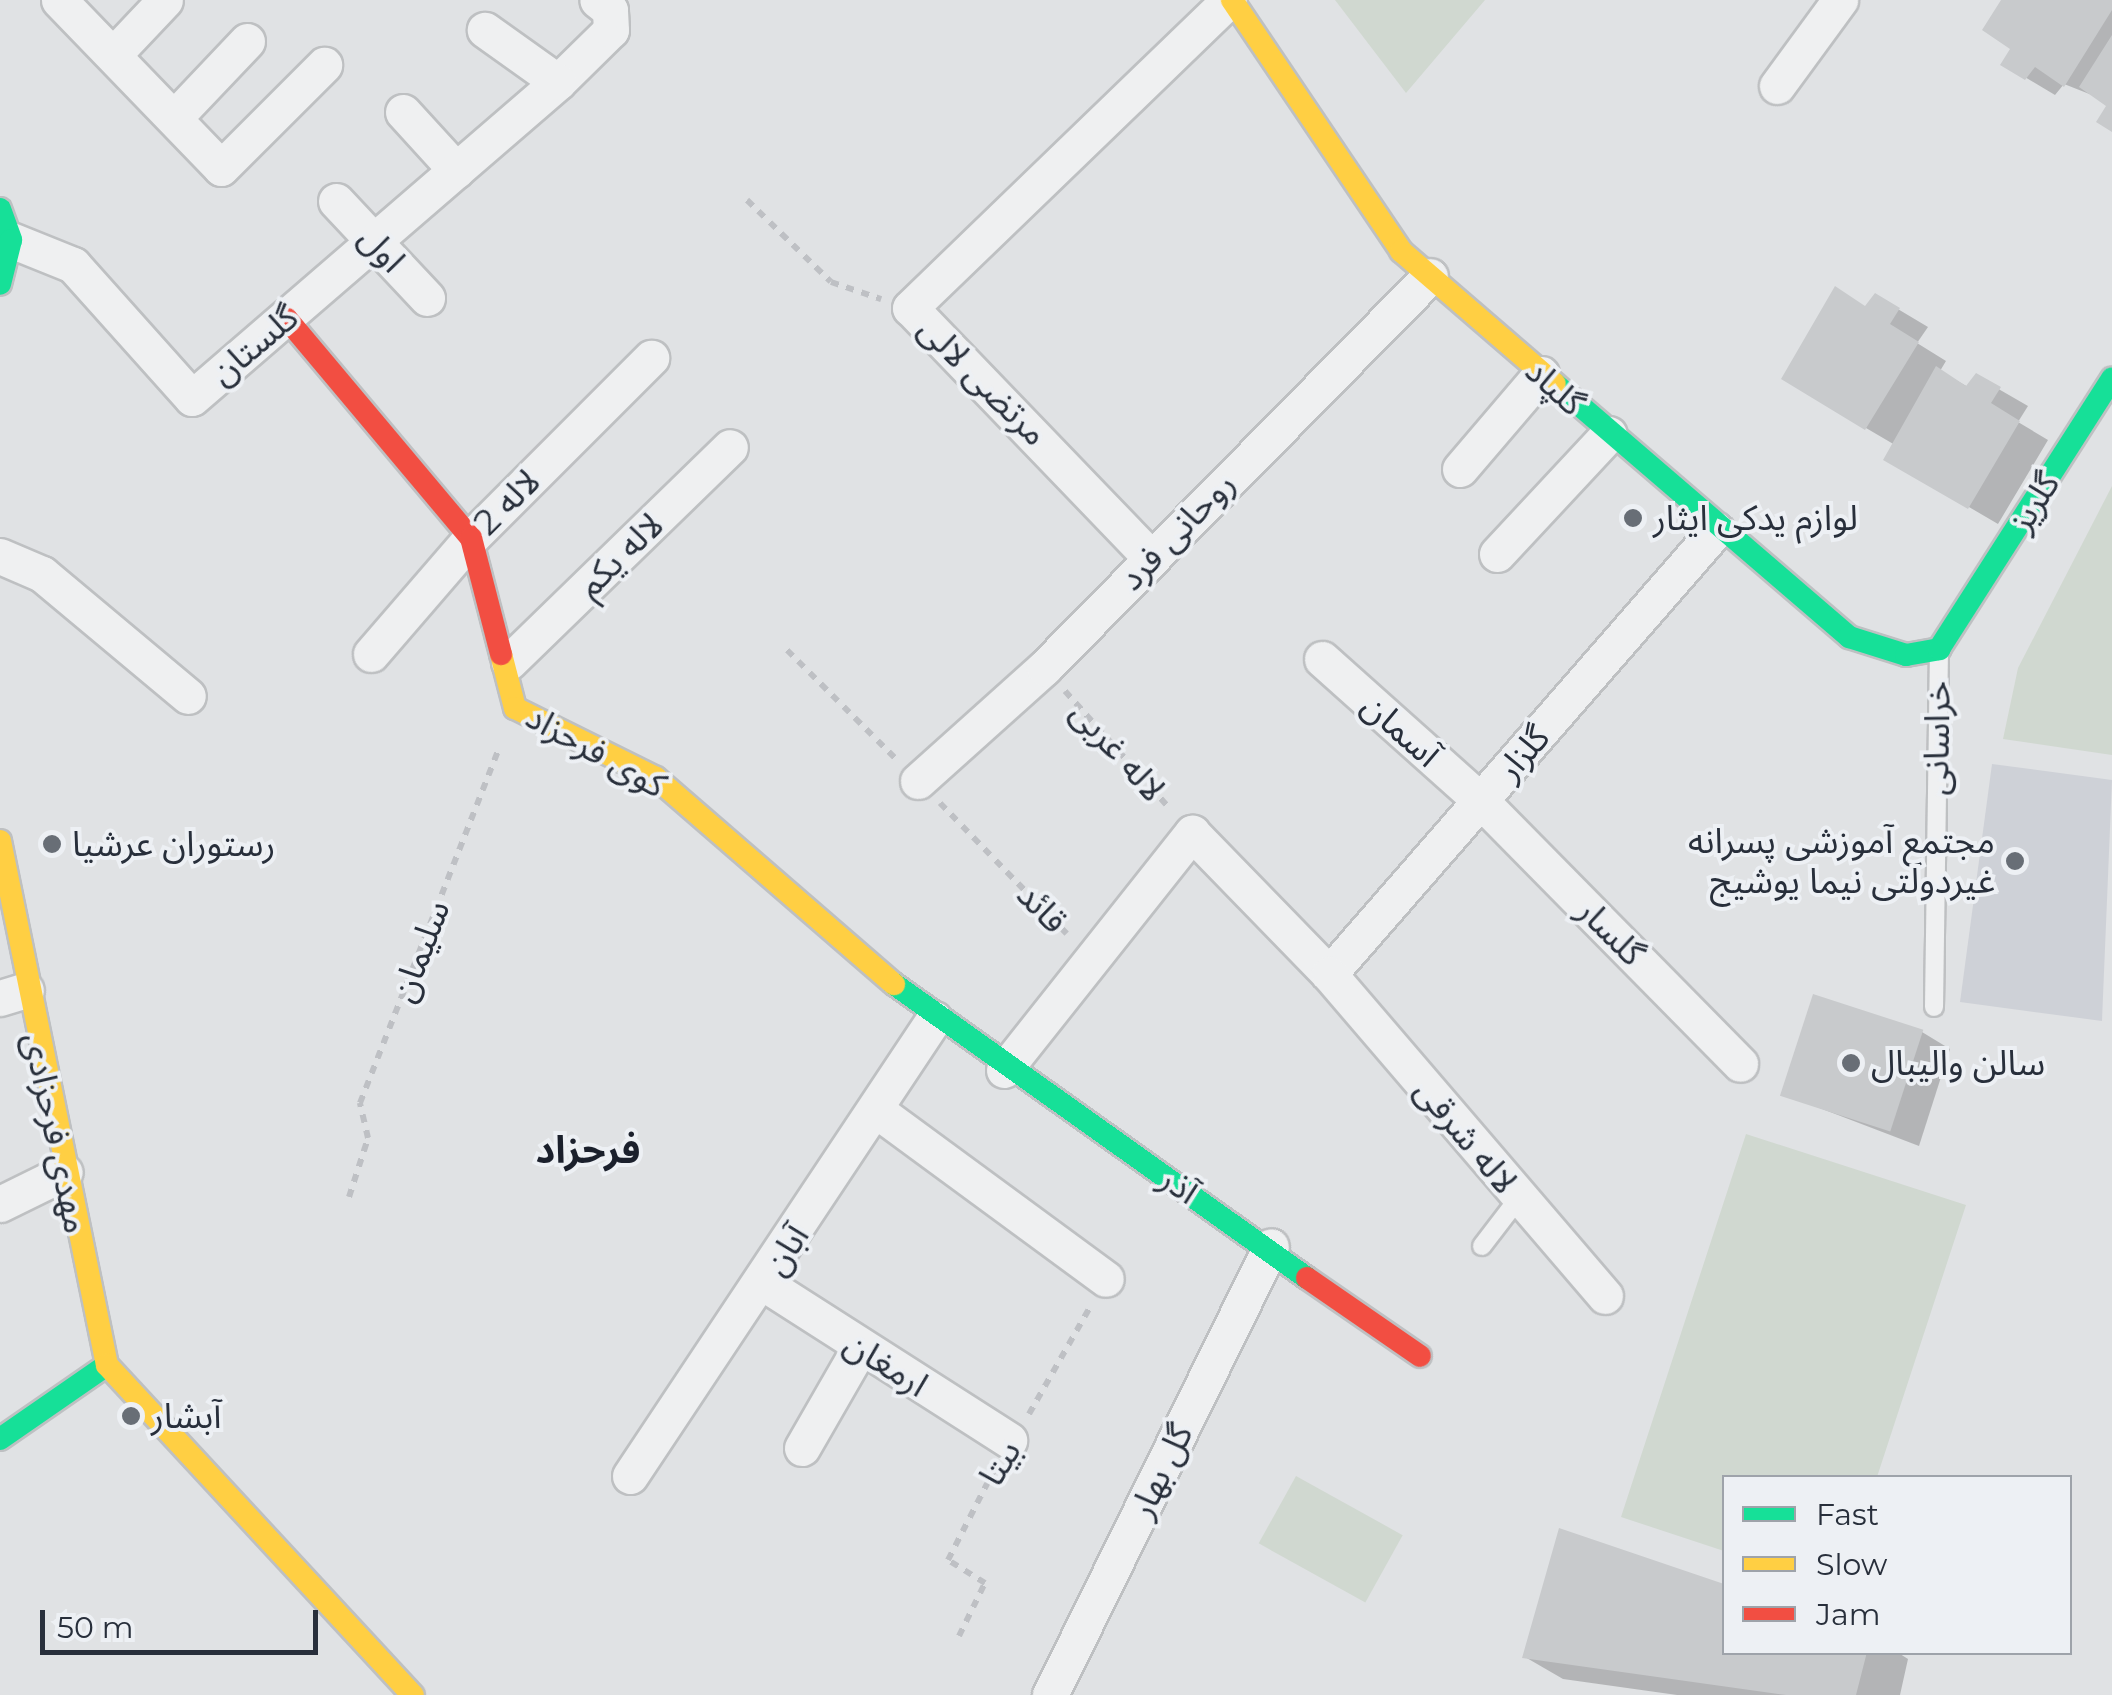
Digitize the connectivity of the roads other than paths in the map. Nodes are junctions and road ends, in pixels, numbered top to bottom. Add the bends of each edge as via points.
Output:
1 (59, 0) edge
2 (165, 0) edge
3 (597, 0) edge
4 (1230, 0) edge
5 (1840, 0) edge
6 (485, 30) dead end
7 (247, 42) dead end
8 (114, 54) junction
9 (324, 65) dead end
10 (558, 82) junction
11 (1777, 86) dead end
12 (403, 112) dead end
13 (174, 118) junction
14 (456, 170) junction
15 (336, 201) dead end
16 (6, 225) edge
17 (373, 239) junction
18 (1430, 276) junction
19 (0, 284) edge
20 (427, 298) dead end
21 (287, 319) junction
22 (651, 358) dead end
23 (1541, 374) junction
24 (2112, 380) edge
25 (1609, 434) junction
26 (730, 447) dead end
27 (1460, 469) dead end
28 (1716, 530) junction
29 (471, 538) junction
30 (1497, 554) dead end
31 (0, 556) edge
32 (1151, 558) junction
33 (1938, 649) junction
34 (371, 654) dead end
35 (1322, 659) dead end
36 (509, 662) junction
37 (188, 696) dead end
38 (918, 781) road end
39 (1482, 801) junction
40 (0, 840) edge
41 (1329, 974) junction
42 (13, 994) edge
43 (1934, 1006) dead end
44 (934, 1019) junction
45 (1740, 1064) dead end
46 (1004, 1070) junction
47 (876, 1110) junction
48 (65, 1172) junction
49 (1518, 1198) junction
50 (0, 1204) edge
51 (1271, 1246) junction
52 (1482, 1246) dead end
53 (1106, 1279) road end
54 (765, 1284) junction
55 (1605, 1296) dead end
56 (859, 1349) junction
57 (1420, 1356) dead end
58 (108, 1365) junction
59 (0, 1439) edge
60 (1009, 1440) road end
61 (802, 1448) dead end
62 (630, 1476) dead end
63 (413, 1695) edge
64 (1050, 1695) edge

1 - 8 street
2 - 8 street
3 - 10 street, گلستان via 610,10 611,30
4 - 18 street, گلپاد via 1402,250
4 - 32 street, مرتضی لالی via 910,308
5 - 11 street
6 - 10 street
7 - 13 street
8 - 13 street
9 - 13 street via 221,168
10 - 14 street, گلستان
12 - 14 street
14 - 17 street, گلستان
15 - 17 street, اول
16 - 19 street
16 - 21 street, گلستان via 73,264 192,398
17 - 20 street, اول
17 - 21 street, گلستان
18 - 23 street, گلپاد
18 - 32 street, روحانی فرد
21 - 29 street, کوی فرحزاد
22 - 29 street, لاله 2
23 - 25 street, گلپاد
23 - 27 street
24 - 33 street, گلریز
25 - 28 street, گلپاد
25 - 30 street
26 - 36 street, لاله یکم
28 - 33 street, گلپاد via 1849,637 1906,654
28 - 39 street, گلزار
29 - 34 street, لاله 2
29 - 36 street, کوی فرحزاد
31 - 37 street via 42,574
32 - 38 street, روحانی فرد via 1044,668
33 - 43 lane, خراسانی
35 - 39 street, آسمان
36 - 44 street, کوی فرحزاد via 515,708 656,778
39 - 41 street, گلزار
39 - 45 street, گلسار
40 - 42 street, مهدی فرحزادی
41 - 46 street, قائد via 1192,833 1087,954
41 - 49 street, لاله شرقی
42 - 48 street, مهدی فرحزادی
44 - 46 street, آذر
44 - 47 street, آبان
46 - 51 street, آذر
47 - 53 street
47 - 54 street, آبان
48 - 50 street
48 - 58 street, مهدی فرحزادی
49 - 52 lane
49 - 55 street, لاله شرقی
51 - 57 street, آذر
51 - 64 street, گل بهار
54 - 56 street, ارمغان
54 - 62 street, آبان
56 - 60 street, ارمغان
56 - 61 street
58 - 59 street
58 - 63 street

